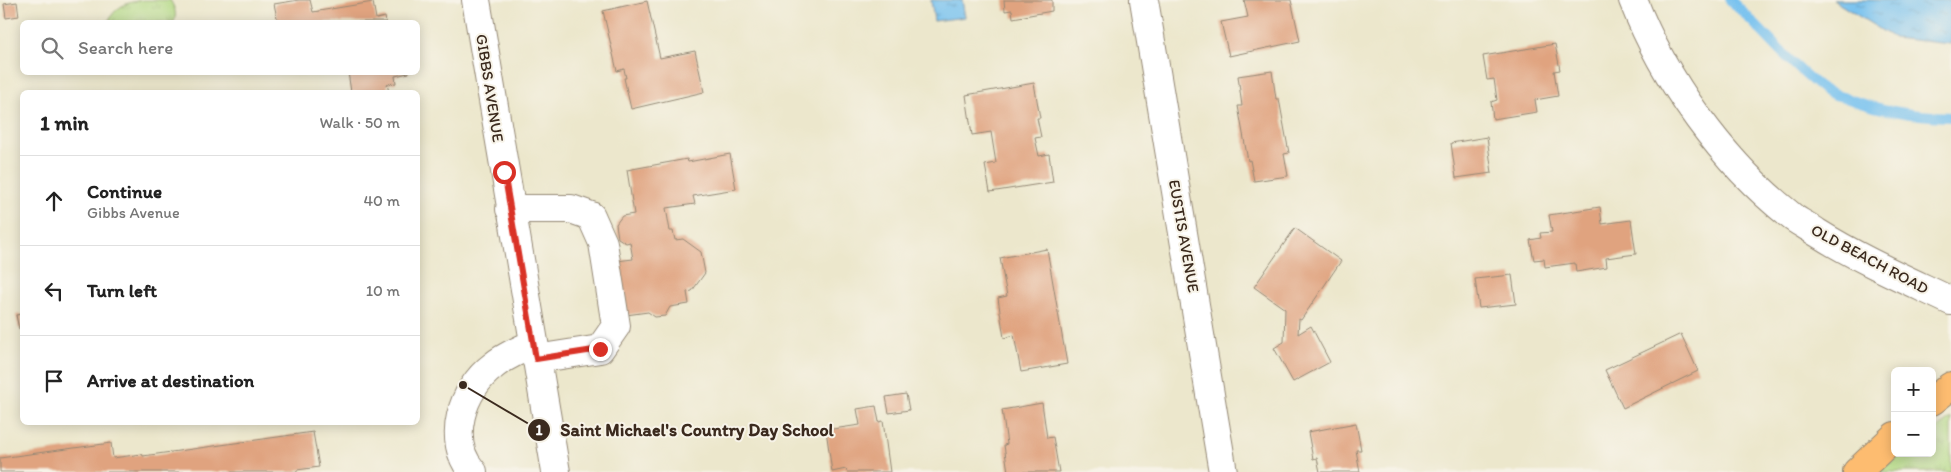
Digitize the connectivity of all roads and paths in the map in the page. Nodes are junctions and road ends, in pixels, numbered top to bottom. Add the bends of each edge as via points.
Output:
1 (476, 0) edge
2 (1144, 0) edge
3 (1633, 0) edge
4 (510, 209) junction
5 (1951, 301) edge
6 (535, 351) junction
7 (1951, 386) edge
8 (1936, 398) edge
9 (1891, 440) edge
10 (473, 472) edge
11 (556, 472) edge
12 (1223, 472) edge
13 (1857, 472) edge

1 - 4 street, GIBBS AVENUE
2 - 12 street, EUSTIS AVENUE
3 - 5 street, OLD BEACH ROAD via 1666,71 1742,171 1791,216 1844,249
4 - 6 street, GIBBS AVENUE
4 - 6 street via 571,209 590,216 603,243 616,326 600,349
6 - 10 street via 492,366 471,390 460,413 459,440 467,465
6 - 11 street, GIBBS AVENUE
7 - 8 main road
9 - 13 main road

